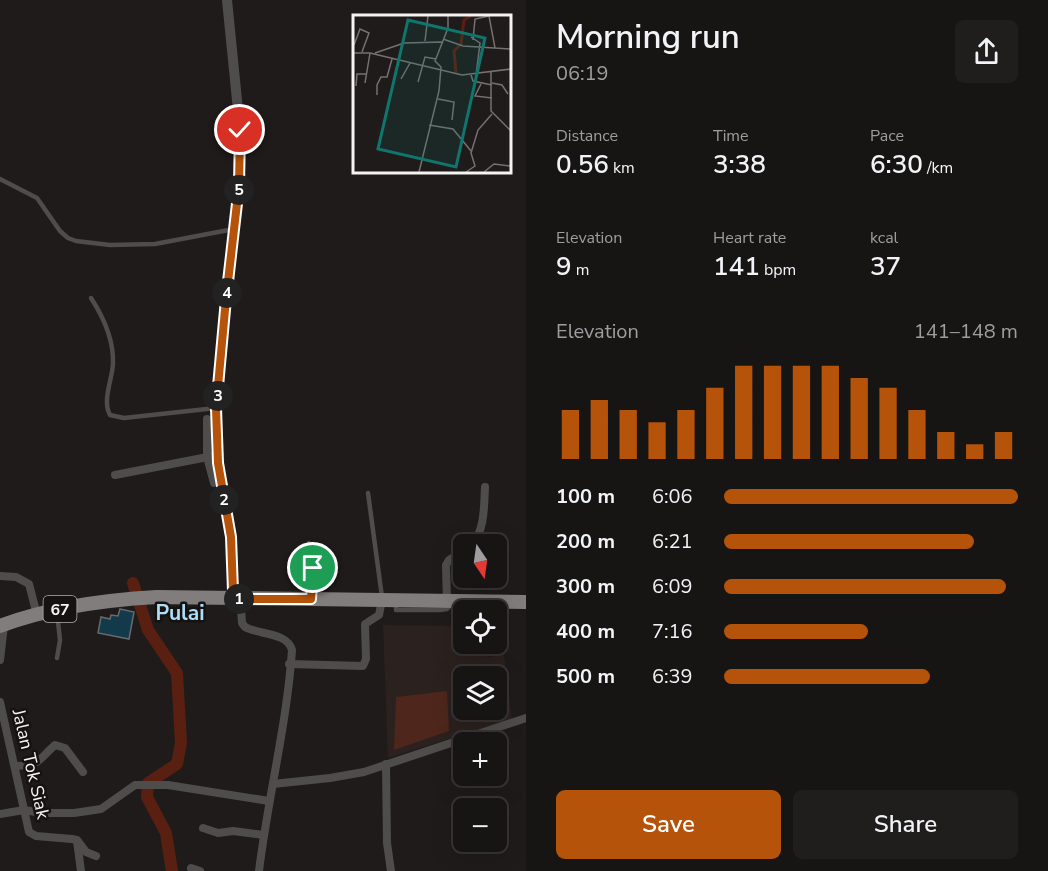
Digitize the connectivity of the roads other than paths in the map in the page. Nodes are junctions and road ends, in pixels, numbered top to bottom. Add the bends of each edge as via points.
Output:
1 (227, 0) edge
2 (0, 179) edge
3 (234, 229) junction
4 (91, 298) dead end
5 (216, 408) junction
6 (207, 419) dead end
7 (212, 456) junction
8 (116, 476) dead end
9 (213, 483) dead end
10 (485, 487) dead end
11 (368, 493) dead end
12 (479, 534) edge
13 (309, 543) dead end
14 (453, 558) edge
15 (0, 576) edge
16 (236, 599) junction
17 (311, 599) junction
18 (389, 600) junction
19 (449, 602) junction
20 (526, 602) edge
21 (56, 610) junction
22 (37, 615) junction
23 (2, 626) edge
24 (57, 658) dead end
25 (0, 660) edge
26 (290, 664) junction
27 (0, 702) edge
28 (526, 718) edge
29 (386, 764) junction
30 (16, 766) junction
31 (83, 772) dead end
32 (273, 783) junction
33 (269, 801) junction
34 (24, 810) junction
35 (0, 814) edge
36 (202, 828) dead end
37 (264, 835) junction
38 (77, 840) junction
39 (96, 856) dead end
40 (191, 868) dead end
41 (81, 871) edge
42 (200, 871) edge
43 (259, 871) edge
44 (391, 871) edge

1 - 3 street via 240,130
2 - 3 lane via 38,198 60,231 76,241 155,244
3 - 5 street
4 - 5 lane via 103,318 112,354 107,405 110,415 124,418
5 - 7 street
6 - 7 street
7 - 8 street
7 - 9 street
7 - 16 street via 231,537
10 - 12 street
11 - 18 lane
13 - 17 lane via 313,555
14 - 19 street via 447,562
15 - 22 street via 16,577 29,584
16 - 17 main road, 67
16 - 21 main road, 67 via 121,599
16 - 26 street via 245,627 288,641 292,647
17 - 18 main road, 67
18 - 19 main road, 67
18 - 26 street via 379,615 365,624 363,666
19 - 20 main road, 67
21 - 22 main road, 67
21 - 24 lane via 60,640
22 - 23 main road, 67
23 - 25 street
26 - 32 street
27 - 30 street, Jalan Tok Siak
28 - 29 street
29 - 32 street via 347,776
29 - 44 street
30 - 31 street via 42,760 55,745 65,748
30 - 34 street, Jalan Tok Siak
32 - 33 street
33 - 34 street via 168,785 140,785 131,786 101,809 57,814
33 - 37 street
34 - 35 street
34 - 38 street, Jalan Tok Siak via 32,834
36 - 37 street via 218,833
37 - 43 street
38 - 39 street
38 - 41 street
40 - 42 street

